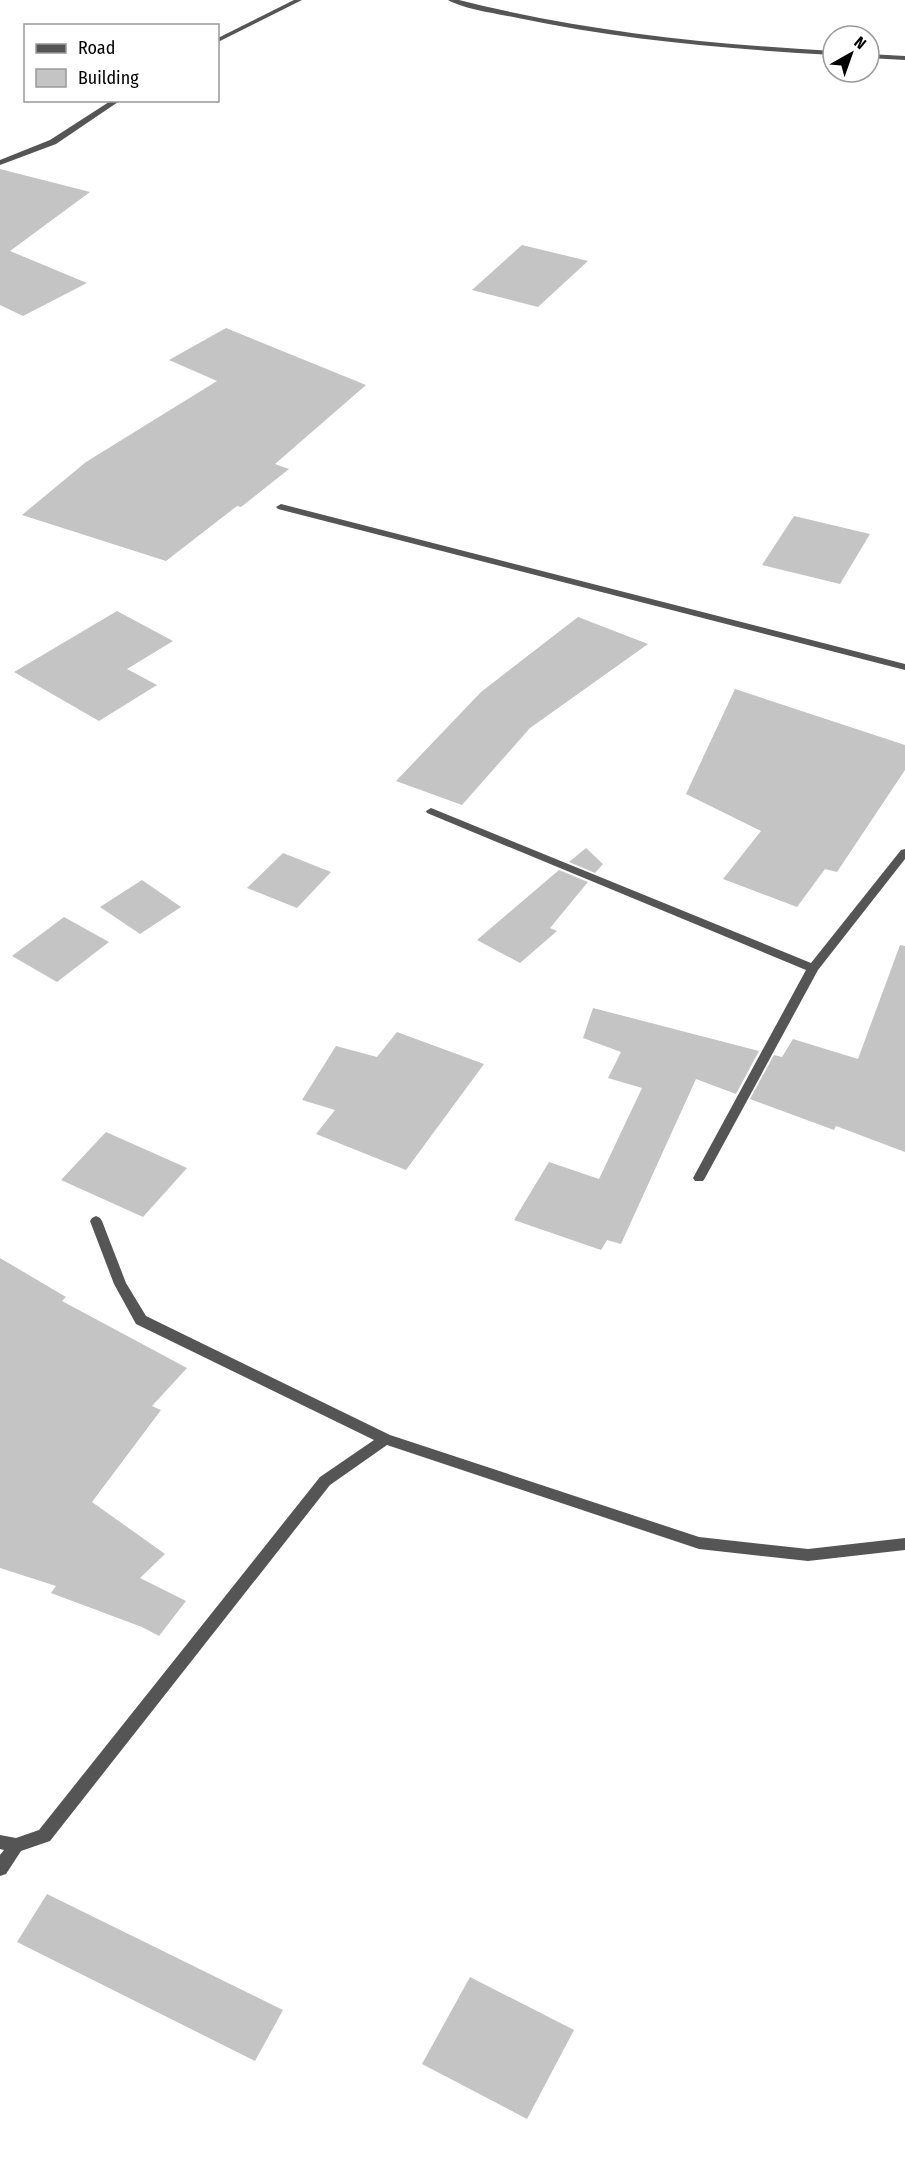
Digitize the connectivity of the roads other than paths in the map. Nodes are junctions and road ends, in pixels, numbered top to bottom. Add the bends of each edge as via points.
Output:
1 (300, 0) edge
2 (451, 0) edge
3 (219, 40) edge
4 (821, 52) edge
5 (881, 57) edge
6 (905, 58) edge
7 (115, 102) edge
8 (0, 163) edge
9 (281, 507) dead end
10 (905, 667) edge
11 (431, 811) dead end
12 (905, 852) edge
13 (813, 968) junction
14 (699, 1178) dead end
15 (96, 1221) dead end
16 (385, 1439) junction
17 (905, 1544) edge
18 (8, 1844) edge
19 (0, 1869) edge

1 - 3 street
2 - 4 street via 588,30 682,42
5 - 6 street
7 - 8 street via 53,142
9 - 10 street
11 - 13 street
12 - 13 street
13 - 14 street
15 - 16 street via 120,1284 141,1320
16 - 17 street via 699,1543 808,1555
16 - 18 street via 325,1481 44,1836
18 - 19 street

